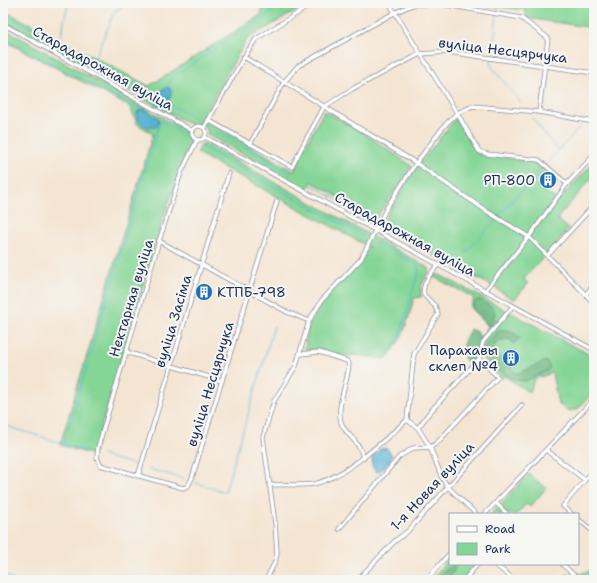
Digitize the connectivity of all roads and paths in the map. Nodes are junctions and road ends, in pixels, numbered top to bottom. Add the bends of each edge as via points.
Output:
1 (314, 3) edge
2 (389, 3) edge
3 (434, 3) edge
4 (394, 13) junction
5 (3, 24) edge
6 (420, 54) junction
7 (244, 57) junction
8 (545, 66) junction
9 (594, 73) edge
10 (284, 82) junction
11 (324, 107) junction
12 (539, 112) junction
13 (457, 113) junction
14 (208, 120) junction
15 (594, 122) edge
16 (204, 128) junction
17 (193, 131) junction
18 (205, 137) junction
19 (197, 140) junction
20 (250, 144) junction
21 (594, 155) edge
22 (416, 163) junction
23 (229, 173) dead end
24 (567, 184) junction
25 (277, 201) dead end
26 (594, 205) edge
27 (375, 230) junction
28 (529, 237) junction
29 (159, 241) junction
30 (547, 256) junction
31 (202, 265) junction
32 (438, 265) junction
33 (594, 285) edge
34 (250, 290) junction
35 (485, 290) junction
36 (586, 294) junction
37 (594, 303) edge
38 (513, 306) junction
39 (309, 321) junction
40 (594, 350) edge
41 (126, 352) junction
42 (301, 354) junction
43 (479, 359) junction
44 (171, 366) junction
45 (222, 381) junction
46 (594, 399) edge
47 (522, 405) dead end
48 (407, 420) junction
49 (418, 428) junction
50 (430, 447) junction
51 (546, 450) junction
52 (364, 458) junction
53 (100, 465) joint
54 (594, 469) edge
55 (138, 476) junction
56 (585, 480) junction
57 (270, 485) junction
58 (448, 487) junction
59 (496, 503) junction
60 (475, 513) edge
61 (486, 513) edge
62 (506, 513) edge
63 (571, 513) edge
64 (579, 520) edge
65 (339, 528) dead end
66 (594, 532) edge
67 (449, 554) edge
68 (477, 565) edge
69 (495, 565) edge
70 (563, 565) edge
71 (578, 579) dead end
72 (266, 580) edge
73 (357, 580) edge
74 (426, 580) edge
75 (464, 580) edge
76 (515, 580) edge

1 - 7 street via 256,39
2 - 4 street
3 - 4 street via 412,5
3 - 8 street via 521,18 548,38
4 - 6 street
4 - 10 street via 298,66
5 - 17 street, Старадарожная вуліца
6 - 8 street, вуліца Несцярчука via 448,52
6 - 11 street, вуліца Несцярчука via 352,89
6 - 13 street
7 - 10 street
7 - 14 street
8 - 9 street, вуліца Несцярчука
8 - 12 street
10 - 11 street
10 - 20 street
11 - 20 street, вуліца Несцярчука via 292,167
11 - 22 street
12 - 13 street via 473,106
12 - 15 street
13 - 22 street
13 - 24 street via 479,151 539,160
14 - 16 street
14 - 20 street
16 - 17 street via 198,127
16 - 18 street
17 - 19 street
18 - 19 street
18 - 27 street, Старадарожная вуліца
19 - 29 street, Нектарная вуліца via 181,173
21 - 24 street
22 - 27 street
22 - 28 street
23 - 31 street, вуліца Засіма
24 - 28 street
25 - 34 street, вуліца Несцярчука
26 - 30 street
27 - 32 street, Старадарожная вуліца
27 - 39 street via 361,259 322,300
28 - 30 street
28 - 35 street
29 - 31 street
29 - 41 street, Нектарная вуліца
30 - 36 street
31 - 34 street
31 - 44 street, вуліца Засіма
32 - 35 street, Старадарожная вуліца
32 - 48 street via 423,288 424,295 435,306 438,314 414,354
33 - 36 street
34 - 39 street via 291,314
34 - 45 street, вуліца Несцярчука
35 - 38 street, Старадарожная вуліца
36 - 37 street
38 - 40 street, Старадарожная вуліца
38 - 43 street via 486,338
39 - 42 street
41 - 44 street
41 - 53 street, Нектарная вуліца via 98,447 97,457
42 - 52 street via 319,352 347,361 349,364 347,384 340,402 341,422
42 - 57 street via 284,388 274,401 265,430 263,446
43 - 49 street
43 - 50 street via 498,377 436,444
44 - 45 street
44 - 55 street, вуліца Засіма
45 - 55 street, вуліца Несцярчука via 188,486 183,488
46 - 51 street
47 - 58 street, 1-я Новая вуліца
48 - 49 street
48 - 52 street
49 - 50 street
50 - 58 street
50 - 65 street via 413,448 400,457
51 - 56 street
51 - 59 street
52 - 57 street via 318,482
53 - 55 street, вуліца Несцярчука
54 - 56 street
56 - 63 street via 563,506
57 - 72 street via 277,553
58 - 60 street
58 - 73 street, 1-я Новая вуліца via 408,531 394,541
59 - 61 street
59 - 62 street
64 - 66 street
67 - 74 street
68 - 75 street
69 - 76 street
70 - 71 street

